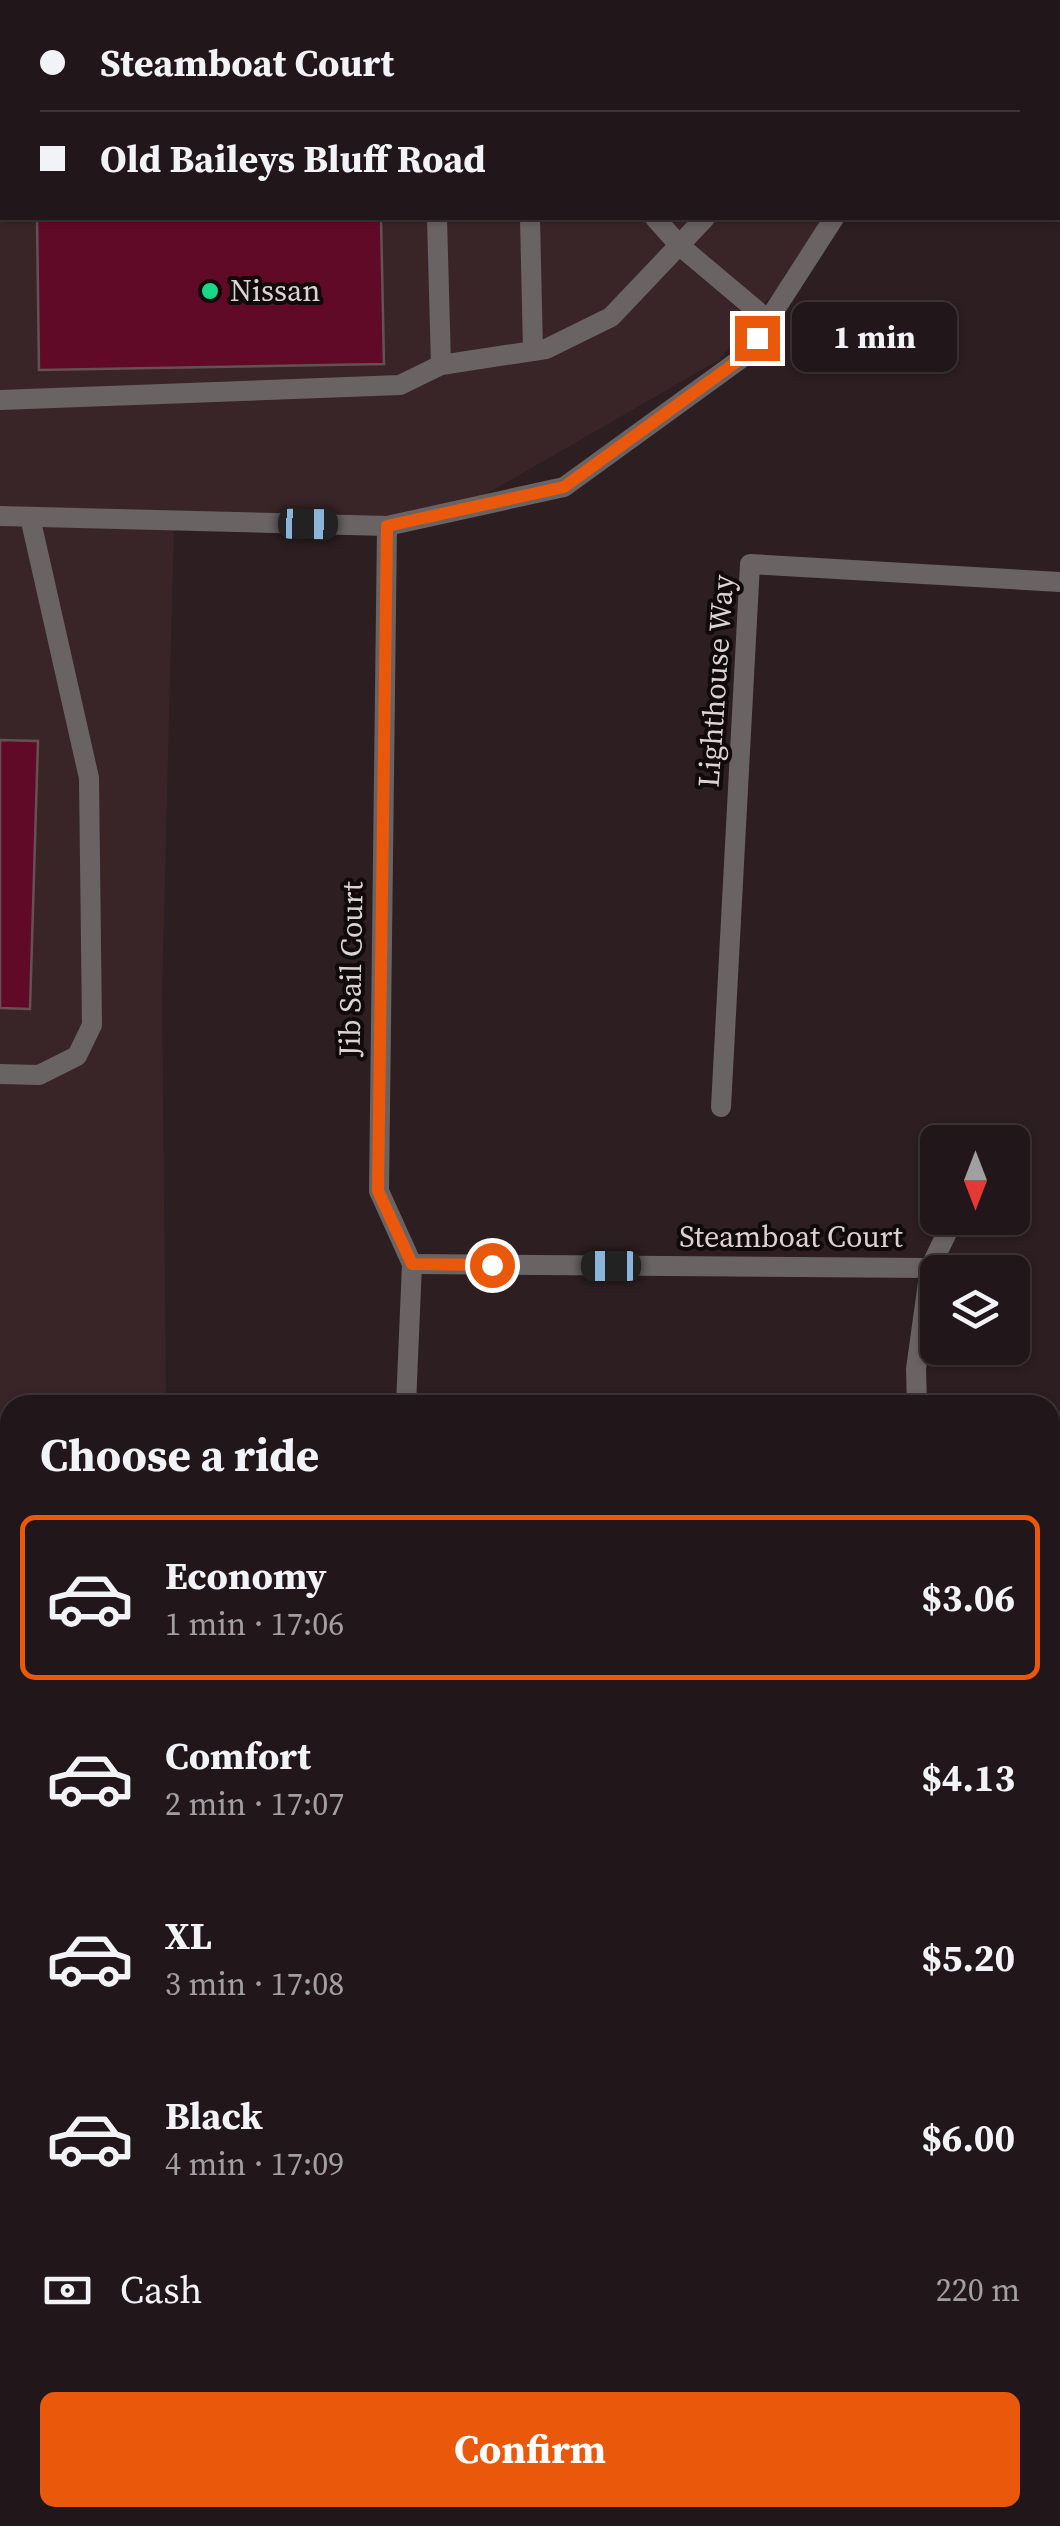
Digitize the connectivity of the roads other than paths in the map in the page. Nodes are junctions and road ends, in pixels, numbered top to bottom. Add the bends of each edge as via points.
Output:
1 (437, 220) edge
2 (530, 220) edge
3 (656, 220) edge
4 (703, 220) edge
5 (833, 220) edge
6 (680, 246) junction
7 (768, 320) junction
8 (533, 350) junction
9 (440, 366) junction
10 (0, 400) edge
11 (0, 516) edge
12 (30, 517) junction
13 (387, 526) junction
14 (1060, 582) edge
15 (0, 1074) edge
16 (721, 1107) dead end
17 (412, 1264) junction
18 (920, 1268) edge
19 (920, 1340) edge
20 (406, 1395) edge
21 (917, 1395) edge

1 - 9 street
2 - 8 street
3 - 6 street
4 - 6 street
5 - 7 street
6 - 7 street
6 - 8 street via 611,317
7 - 13 street via 746,355 564,487
8 - 9 street
9 - 10 street via 400,384
11 - 12 street
12 - 13 street
12 - 15 street via 89,778 92,1025 77,1056 39,1076
13 - 17 street, Jib Sail Court via 378,1191
14 - 16 street, Lighthouse Way via 750,564
17 - 18 street, Steamboat Court
17 - 20 street, Jib Sail Court
19 - 21 street

